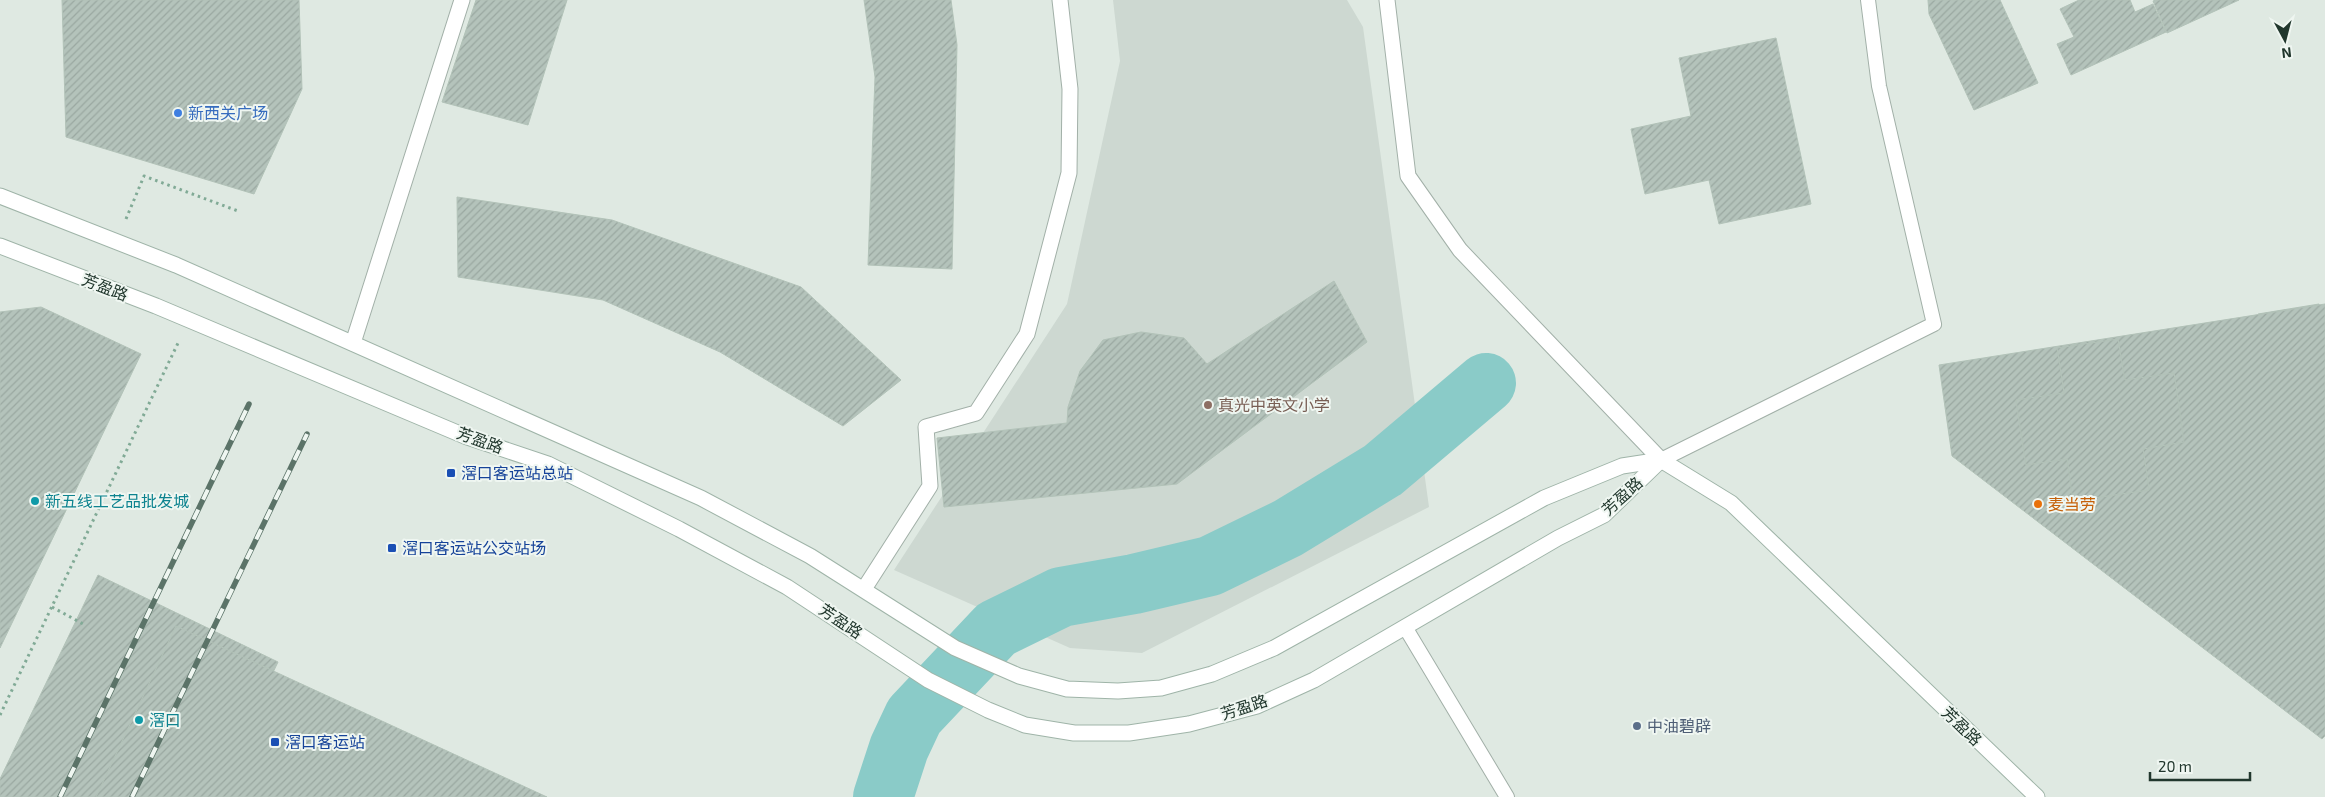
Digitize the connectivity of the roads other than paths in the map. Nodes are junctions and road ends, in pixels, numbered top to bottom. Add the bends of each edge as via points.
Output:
1 (462, 0) edge
2 (1060, 0) edge
3 (1387, 0) edge
4 (1868, 0) edge
5 (0, 196) edge
6 (0, 246) edge
7 (353, 343) junction
8 (1661, 460) junction
9 (864, 590) junction
10 (1405, 626) junction
11 (1507, 797) edge
12 (2037, 797) edge

1 - 7 street
2 - 9 street via 1070,89 1070,173 1027,334 976,413 926,427 930,486
3 - 8 street via 1408,176 1460,250
4 - 8 lane via 1879,86 1934,324
5 - 7 street, 芳盈路 via 176,265
6 - 10 street, 芳盈路 via 190,321 467,437 548,464 787,587 928,680 1025,725 1074,733 1129,733 1189,724 1256,706 1314,680
7 - 9 street, 芳盈路 via 702,498 759,527
8 - 9 street, 芳盈路 via 1622,466 1544,498 1274,648 1212,674 1161,688 1118,691 1067,689 1019,676 955,648
8 - 10 street, 芳盈路 via 1604,515
8 - 12 street, 芳盈路 via 1731,503
10 - 11 lane

